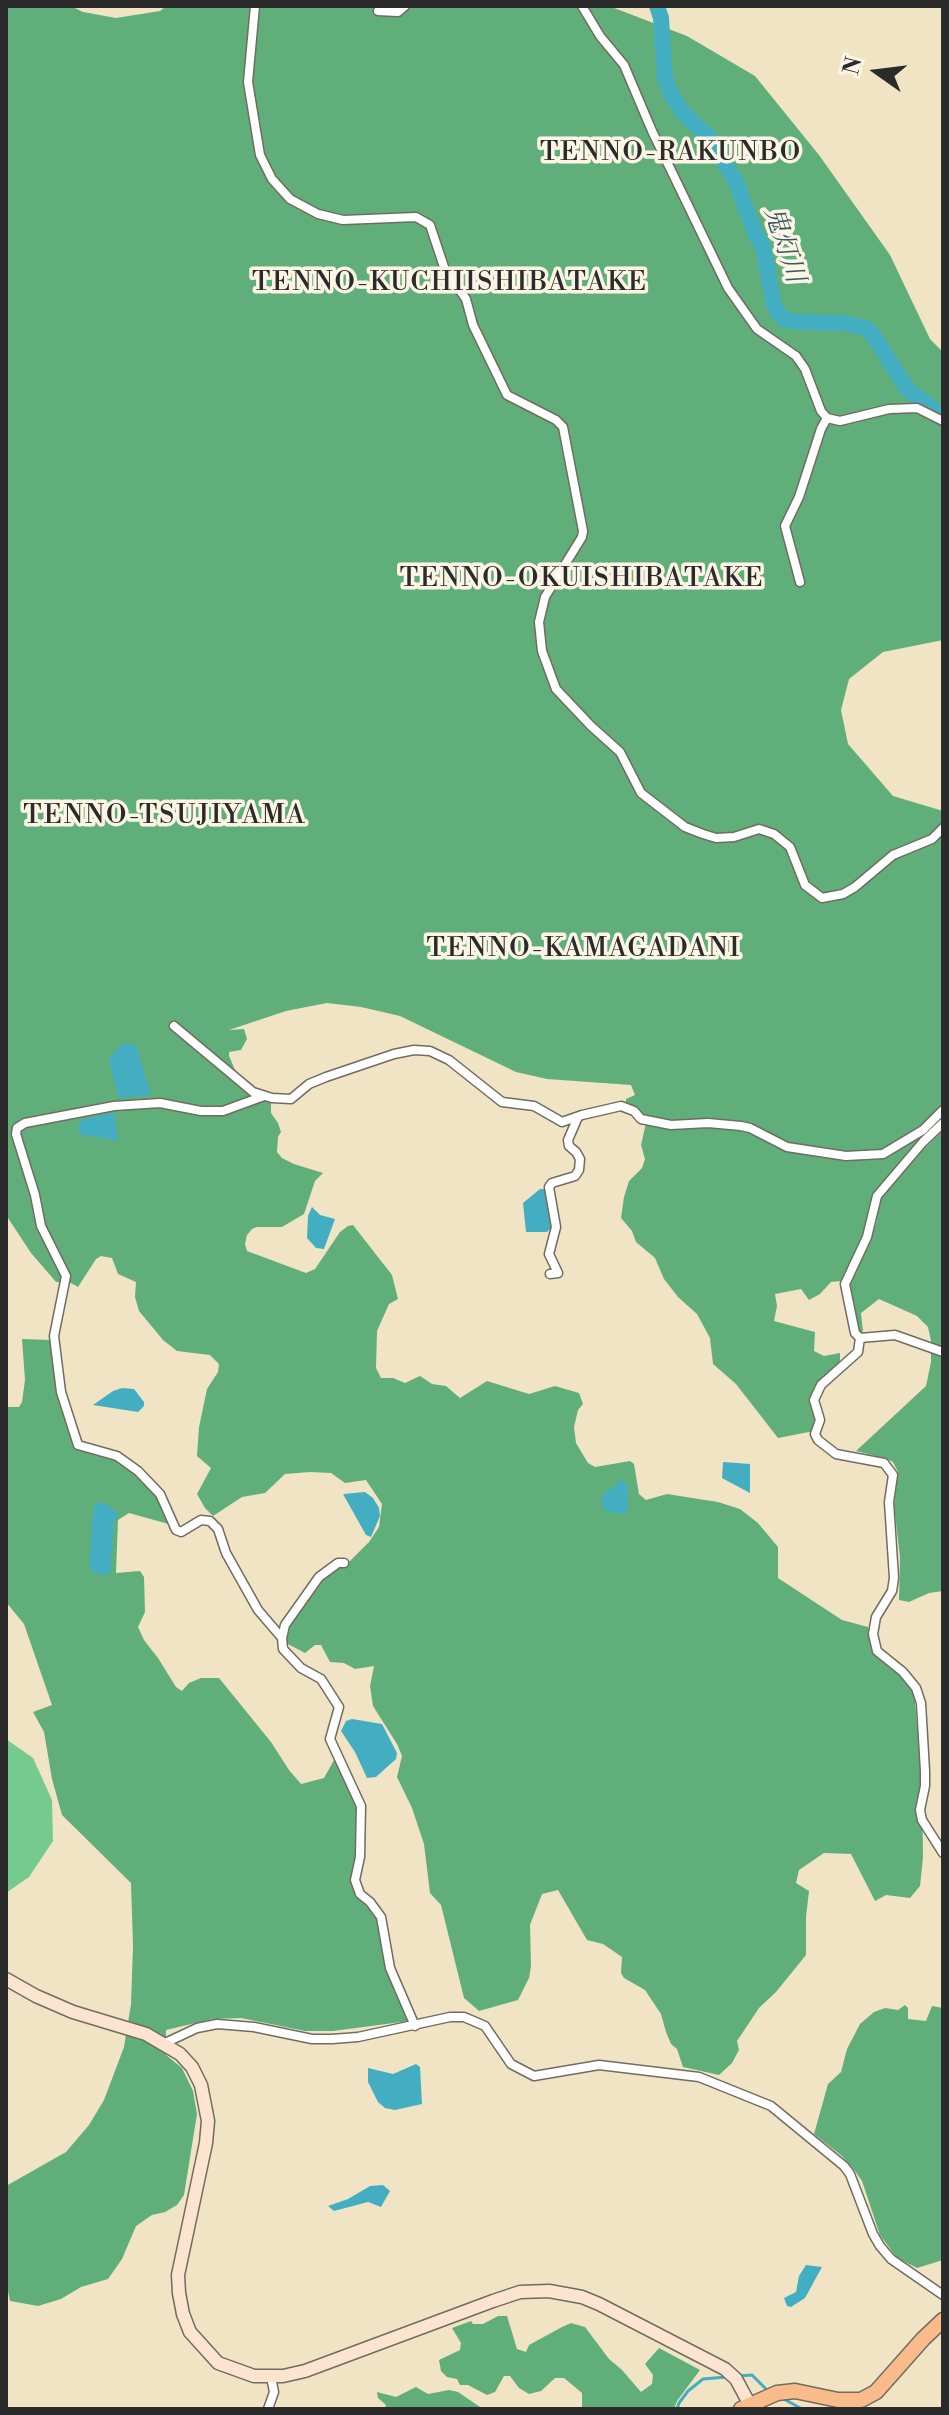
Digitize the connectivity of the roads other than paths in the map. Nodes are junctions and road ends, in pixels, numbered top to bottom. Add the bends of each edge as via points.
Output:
1 (255, 6) edge
2 (405, 6) edge
3 (582, 6) edge
4 (378, 11) dead end
5 (827, 418) junction
6 (943, 421) edge
7 (800, 582) dead end
8 (943, 828) edge
9 (174, 1026) dead end
10 (264, 1096) junction
11 (943, 1110) edge
12 (579, 1116) junction
13 (943, 1123) edge
14 (550, 1274) dead end
15 (860, 1338) junction
16 (943, 1352) edge
17 (344, 1563) dead end
18 (282, 1638) junction
19 (943, 1853) edge
20 (6, 1979) edge
21 (415, 2026) junction
22 (165, 2043) junction
23 (943, 2295) edge
24 (943, 2320) edge
25 (271, 2377) junction
26 (748, 2408) edge
27 (268, 2409) edge

1 - 8 street via 248,82 260,155 272,179 290,199 318,214 343,220 416,217 430,225 445,270 466,299 507,395 563,427 583,531 545,597 539,622 542,651 556,689 620,752 641,793 685,827 703,834 734,837 759,829 774,834 790,847 805,885 822,898 843,894 893,855 932,839
2 - 4 street via 398,12
3 - 5 street via 624,65 728,288 757,329 796,356
5 - 6 street via 840,421 904,407 927,411
5 - 7 street via 785,526
9 - 10 street
10 - 12 street via 291,1099 309,1084 355,1067 394,1054 430,1051 502,1102 524,1102 562,1122
10 - 18 street via 223,1111 160,1103 114,1106 25,1123 16,1134 41,1226 66,1276 54,1336 61,1392 78,1445 117,1456 138,1471 160,1494 176,1530 210,1521 258,1610
11 - 12 street via 923,1130 883,1154 860,1157 787,1147 741,1126 641,1119 621,1106
12 - 14 street via 568,1140 580,1159 579,1170 549,1187 556,1227 549,1254 558,1273
13 - 15 street via 877,1196 867,1237 845,1284
15 - 16 street via 895,1335
15 - 19 street via 858,1352 816,1392 820,1420 815,1436 836,1454 876,1461 893,1475 889,1502 894,1578 873,1634 877,1651 903,1672 921,1703 925,1786 920,1810
17 - 18 street via 319,1577 285,1625
18 - 21 street via 283,1649 321,1679 339,1707 330,1739 361,1806 355,1880 381,1917 390,1968
20 - 22 street via 73,2012
21 - 22 street via 312,2039 217,2024
21 - 23 street via 450,2017 475,2020 496,2038 511,2064 534,2076 599,2065 685,2074 771,2106 844,2166 873,2234 891,2259
22 - 25 street via 192,2067 208,2121 178,2275 183,2314 198,2344 218,2363
24 - 26 main road via 884,2385 861,2400 795,2391 777,2393
25 - 26 street via 305,2371 520,2292 549,2291 599,2304 725,2369 736,2379
25 - 27 street via 274,2392

